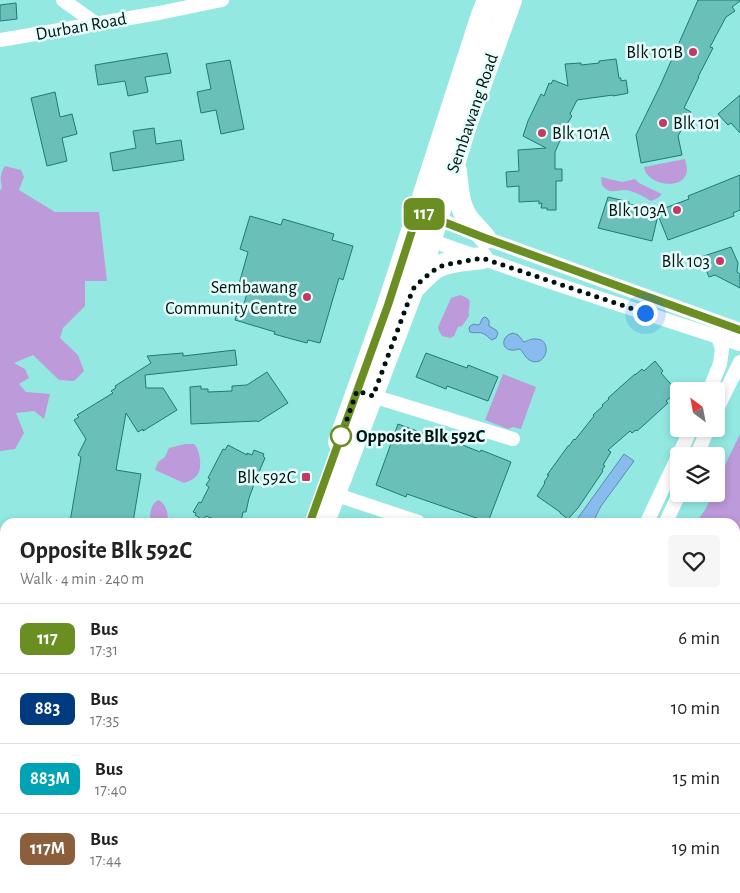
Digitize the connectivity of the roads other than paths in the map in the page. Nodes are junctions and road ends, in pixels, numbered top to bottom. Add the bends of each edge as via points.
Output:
1 (63, 0) edge
2 (222, 0) edge
3 (488, 0) edge
4 (511, 0) edge
5 (95, 23) junction
6 (0, 40) edge
7 (456, 160) junction
8 (424, 226) junction
9 (483, 248) junction
10 (413, 289) junction
11 (740, 330) edge
12 (718, 337) junction
13 (740, 344) edge
14 (740, 362) edge
15 (712, 382) edge
16 (365, 393) junction
17 (725, 393) edge
18 (687, 438) edge
19 (513, 439) dead end
20 (334, 494) junction
21 (675, 502) edge
22 (312, 518) edge
23 (325, 518) edge
24 (406, 518) edge
25 (649, 518) edge
26 (668, 518) edge

1 - 5 street
2 - 5 street, Durban Road
3 - 8 main road, Sembawang Road via 476,33
4 - 7 main road, Sembawang Road
5 - 6 street, Durban Road
7 - 8 main road, Sembawang Road
7 - 9 main road via 461,206
8 - 9 street
8 - 9 street
8 - 10 main road, Sembawang Road
8 - 16 main road, Sembawang Road via 388,305
9 - 10 main road via 437,268
9 - 11 street
9 - 12 street
10 - 16 main road, Sembawang Road
12 - 13 street
12 - 15 street via 722,349 720,364
14 - 17 street
16 - 19 street
16 - 20 main road, Sembawang Road
16 - 22 main road, Sembawang Road
18 - 25 street
20 - 23 main road, Sembawang Road
20 - 24 street
21 - 26 street

